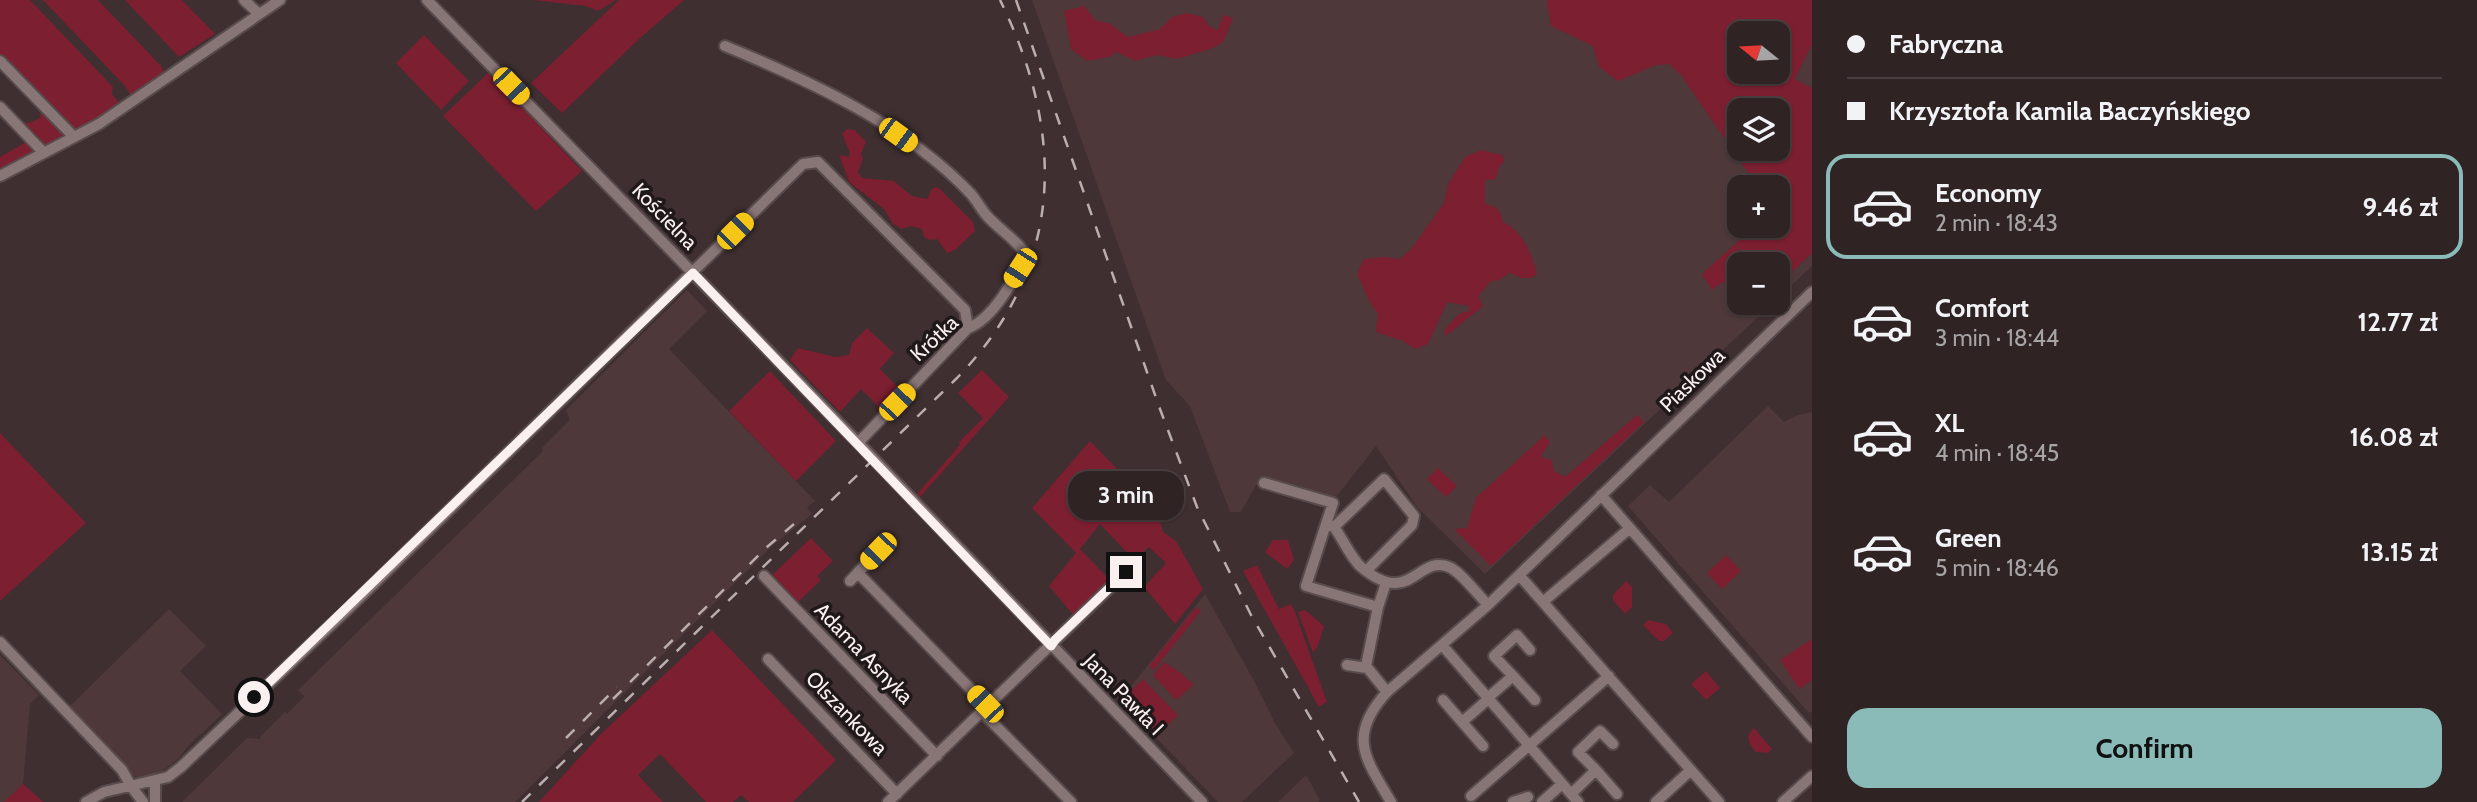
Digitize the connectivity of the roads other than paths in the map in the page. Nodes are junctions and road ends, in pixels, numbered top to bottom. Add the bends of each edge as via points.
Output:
1 (244, 0) edge
2 (280, 0) edge
3 (428, 0) edge
4 (258, 14) junction
5 (724, 46) dead end
6 (0, 61) edge
7 (0, 107) edge
8 (74, 137) junction
9 (44, 153) junction
10 (0, 176) edge
11 (693, 273) junction
12 (1812, 292) edge
13 (968, 328) junction
14 (858, 443) junction
15 (874, 459) joint
16 (1264, 483) dead end
17 (1601, 495) junction
18 (1330, 525) junction
19 (1629, 529) junction
20 (878, 551) dead end
21 (1367, 570) junction
22 (1126, 572) dead end
23 (1519, 575) junction
24 (764, 576) dead end
25 (1386, 583) junction
26 (1544, 601) junction
27 (1488, 605) junction
28 (1378, 607) junction
29 (0, 642) edge
30 (1443, 645) junction
31 (1051, 646) junction
32 (1530, 650) dead end
33 (768, 659) dead end
34 (1347, 665) dead end
35 (1367, 668) junction
36 (1513, 676) junction
37 (1609, 676) junction
38 (1387, 692) junction
39 (1443, 700) dead end
40 (1535, 700) dead end
41 (985, 710) junction
42 (1462, 722) junction
43 (1811, 735) edge
44 (1613, 744) dead end
45 (1483, 746) dead end
46 (1529, 746) junction
47 (937, 755) junction
48 (1691, 770) junction
49 (1596, 771) junction
50 (1812, 776) edge
51 (155, 782) junction
52 (1562, 784) junction
53 (131, 786) junction
54 (1617, 794) dead end
55 (1471, 796) dead end
56 (1528, 797) dead end
57 (892, 798) edge
58 (1574, 798) edge
59 (86, 802) edge
60 (143, 802) edge
61 (155, 802) edge
62 (1071, 802) edge
63 (1202, 802) edge
64 (1391, 802) edge
65 (1513, 802) edge
66 (1542, 802) edge
67 (1656, 802) edge
68 (1719, 802) edge
69 (1783, 802) edge

1 - 4 street
2 - 4 street
3 - 11 street, Kościelna
4 - 8 street
5 - 13 street, Krótka via 821,88 898,135 953,177 987,216 1015,239 1025,253 1020,268 985,319
6 - 8 street
7 - 9 street
8 - 9 street
9 - 10 street
11 - 13 street via 803,164 818,162 965,310
11 - 14 street, Kościelna
11 - 51 street via 181,767
12 - 17 street, Piaskowa
13 - 14 street, Krótka
14 - 15 street, Kościelna
15 - 31 street, Jana Pawła I
16 - 18 street via 1333,503
17 - 19 street
17 - 23 street, Piaskowa
18 - 21 street
18 - 21 street via 1384,479 1404,502 1414,516 1412,525
18 - 28 street via 1307,586
19 - 26 street
19 - 43 street
20 - 41 street via 854,577
21 - 25 street
22 - 31 street, Olszankowa
23 - 26 street
23 - 27 street, Piaskowa
24 - 47 street, Adama Asnyka
25 - 27 street via 1397,584 1430,567 1443,566 1454,570
25 - 28 street
26 - 37 street
27 - 30 street, Piaskowa
28 - 35 street
29 - 53 street via 122,770
30 - 38 street, Piaskowa
30 - 46 street
31 - 41 street, Olszankowa
31 - 63 street, Jana Pawła I
32 - 36 street via 1517,635 1494,656
33 - 57 street, Olszankowa
34 - 35 street
35 - 38 street
36 - 40 street
36 - 42 street
37 - 46 street
37 - 48 street
38 - 64 street, Piaskowa via 1372,708 1363,737 1365,756
39 - 42 street
41 - 47 street, Olszankowa
41 - 62 street
42 - 45 street
44 - 49 street via 1600,732 1578,752
46 - 52 street
46 - 55 street
47 - 57 street, Olszankowa
48 - 67 street
48 - 68 street
49 - 54 street
49 - 58 street
50 - 69 street
51 - 53 street
51 - 61 street
52 - 58 street
52 - 66 street
53 - 59 street
53 - 60 street
56 - 65 street

